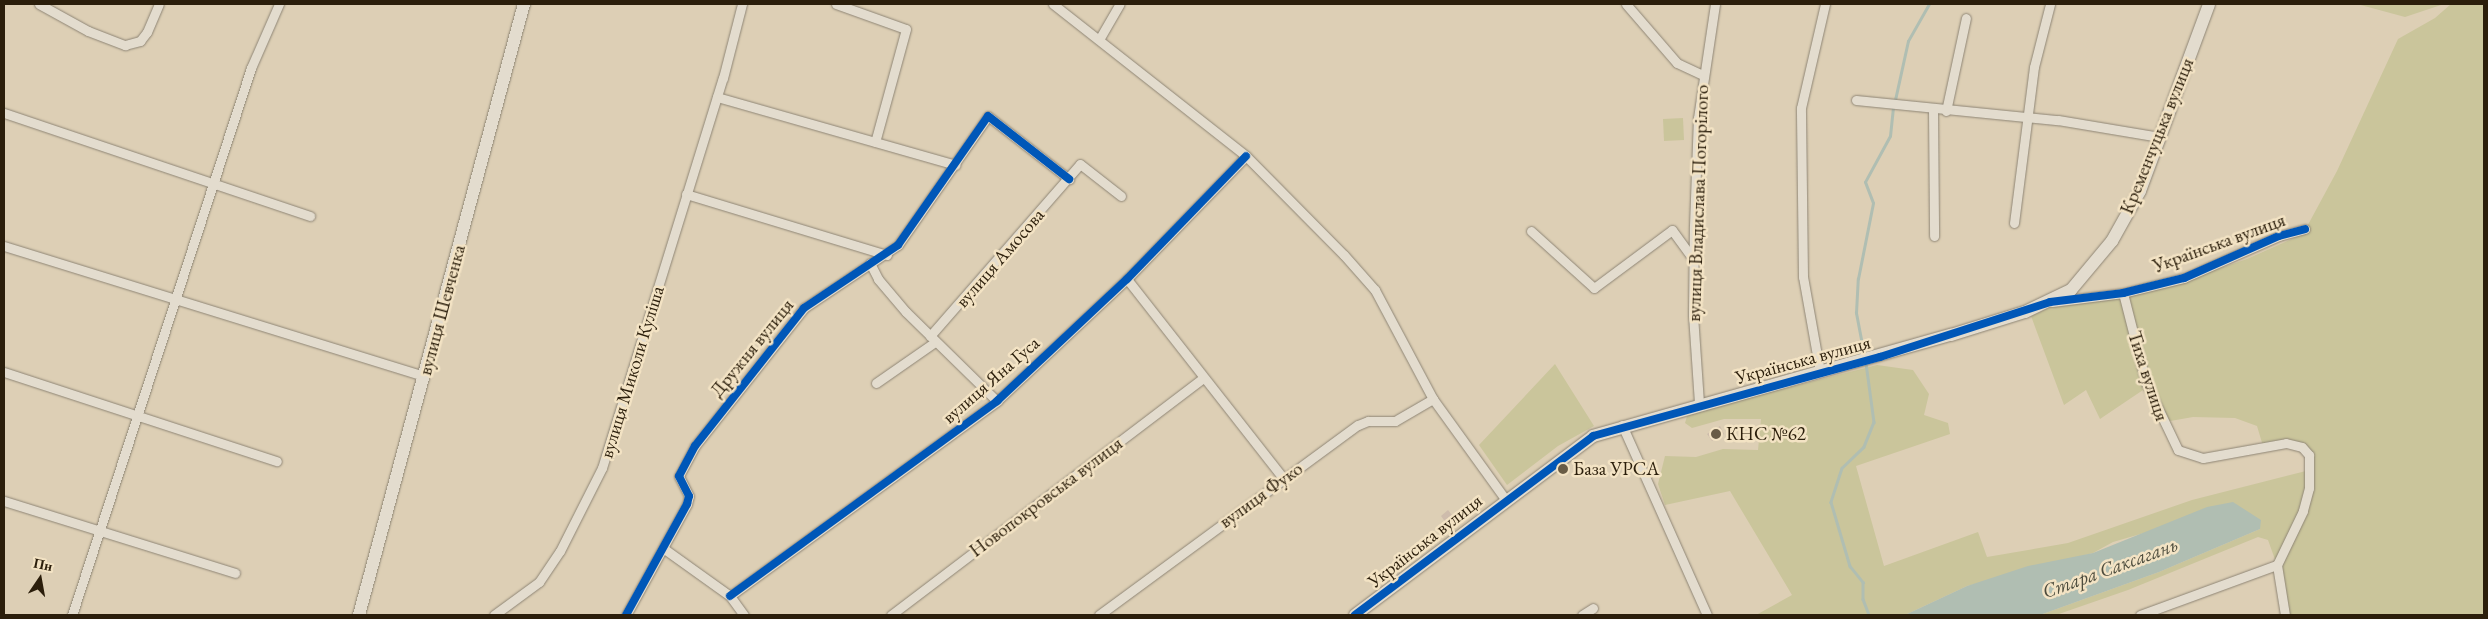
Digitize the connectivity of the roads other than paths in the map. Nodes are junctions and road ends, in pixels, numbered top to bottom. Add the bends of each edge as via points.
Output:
1 (39, 4) edge
2 (159, 4) edge
3 (279, 4) edge
4 (524, 4) edge
5 (742, 4) edge
6 (836, 4) edge
7 (1053, 4) edge
8 (1120, 4) edge
9 (1626, 4) edge
10 (1715, 4) edge
11 (1824, 4) edge
12 (2050, 4) edge
13 (2209, 4) edge
14 (1966, 18) dead end
15 (1100, 38) junction
16 (1703, 75) junction
17 (717, 97) junction
18 (1856, 100) dead end
19 (1933, 110) junction
20 (1946, 111) junction
21 (4, 113) edge
22 (2029, 119) junction
23 (2160, 137) junction
24 (875, 142) junction
25 (1246, 156) junction
26 (955, 165) junction
27 (1069, 179) junction
28 (212, 183) junction
29 (686, 194) junction
30 (1121, 196) dead end
31 (310, 216) dead end
32 (2014, 223) dead end
33 (2304, 230) dead end
34 (1531, 231) dead end
35 (1934, 236) dead end
36 (4, 246) edge
37 (887, 255) junction
38 (1693, 259) junction
39 (870, 263) junction
40 (1127, 279) junction
41 (2123, 293) junction
42 (176, 298) junction
43 (2050, 302) junction
44 (933, 339) junction
45 (4, 372) edge
46 (1820, 372) junction
47 (424, 376) junction
48 (1202, 379) junction
49 (876, 383) dead end
50 (1433, 399) junction
51 (997, 401) junction
52 (1699, 404) junction
53 (139, 416) junction
54 (1622, 425) junction
55 (277, 461) dead end
56 (1283, 478) junction
57 (1505, 499) junction
58 (4, 502) edge
59 (100, 534) junction
60 (662, 548) junction
61 (2277, 565) junction
62 (235, 573) dead end
63 (730, 596) junction
64 (1593, 608) dead end
65 (72, 615) edge
66 (359, 615) edge
67 (494, 615) edge
68 (626, 615) edge
69 (744, 615) edge
70 (891, 615) edge
71 (1099, 615) edge
72 (1355, 615) edge
73 (1582, 615) edge
74 (1707, 615) edge
75 (2140, 615) edge
76 (2285, 615) edge

1 - 2 street via 88,32 126,45 140,41 148,32
3 - 28 street via 251,68
4 - 47 street, вулиця Шевченка
5 - 17 street, вулиця Миколи Куліша
6 - 24 street via 906,29
7 - 15 street
8 - 15 street
9 - 16 street via 1666,52
10 - 16 street, вулиця Владислава Погорілого
11 - 46 street via 1801,108 1803,277
12 - 22 street via 2034,67
13 - 23 street, Кременчуцька вулиця
14 - 20 street
15 - 25 street
16 - 38 street, вулиця Владислава Погорілого
17 - 24 street
17 - 29 street, вулиця Миколи Куліша
18 - 19 street
19 - 20 street
19 - 35 street
20 - 22 street
21 - 28 street
22 - 23 street
22 - 32 street
23 - 43 street, Кременчуцька вулиця via 2140,191 2112,241 2086,275
24 - 26 street
25 - 40 street, вулиця Яна Гуса
25 - 50 street via 1375,290
26 - 27 street, Дружня вулиця via 988,116
26 - 37 street, Дружня вулиця
27 - 30 street, вулиця Амосова via 1080,164
27 - 44 street, вулиця Амосова
28 - 31 street
28 - 42 street
29 - 37 street
29 - 67 street, вулиця Миколи Куліша via 614,435 592,490 538,582
33 - 41 street, Українська вулиця via 2279,236 2184,278
34 - 38 street via 1594,288 1672,230
36 - 42 street
37 - 39 street, Дружня вулиця
38 - 52 street, вулиця Владислава Погорілого
39 - 44 street via 878,279
39 - 60 street, Дружня вулиця via 804,308 700,438 680,468 679,476 689,496
40 - 48 street via 1167,326
40 - 51 street, вулиця Яна Гуса
41 - 43 street, Українська вулиця
41 - 61 street, Тиха вулиця via 2146,382 2178,450 2203,458 2286,443 2302,447 2309,455 2309,488 2303,511
42 - 47 street
42 - 53 street
43 - 46 street, Українська вулиця via 1880,357
44 - 49 street, вулиця Амосова
44 - 51 street
45 - 53 street
46 - 52 street, Українська вулиця
47 - 66 street, вулиця Шевченка
48 - 56 street
48 - 70 street, Новопокровська вулиця
50 - 56 street, вулиця Фуко via 1395,421 1363,422
50 - 57 street
51 - 63 street, вулиця Яна Гуса
52 - 54 street, Українська вулиця
53 - 55 street
53 - 59 street
54 - 57 street, Українська вулиця via 1577,444
54 - 74 street
56 - 71 street, вулиця Фуко
57 - 72 street, Українська вулиця
58 - 59 street
59 - 62 street
59 - 65 street
60 - 63 street
60 - 68 street, Дружня вулиця
61 - 75 street
61 - 76 street
63 - 69 street
64 - 73 street

